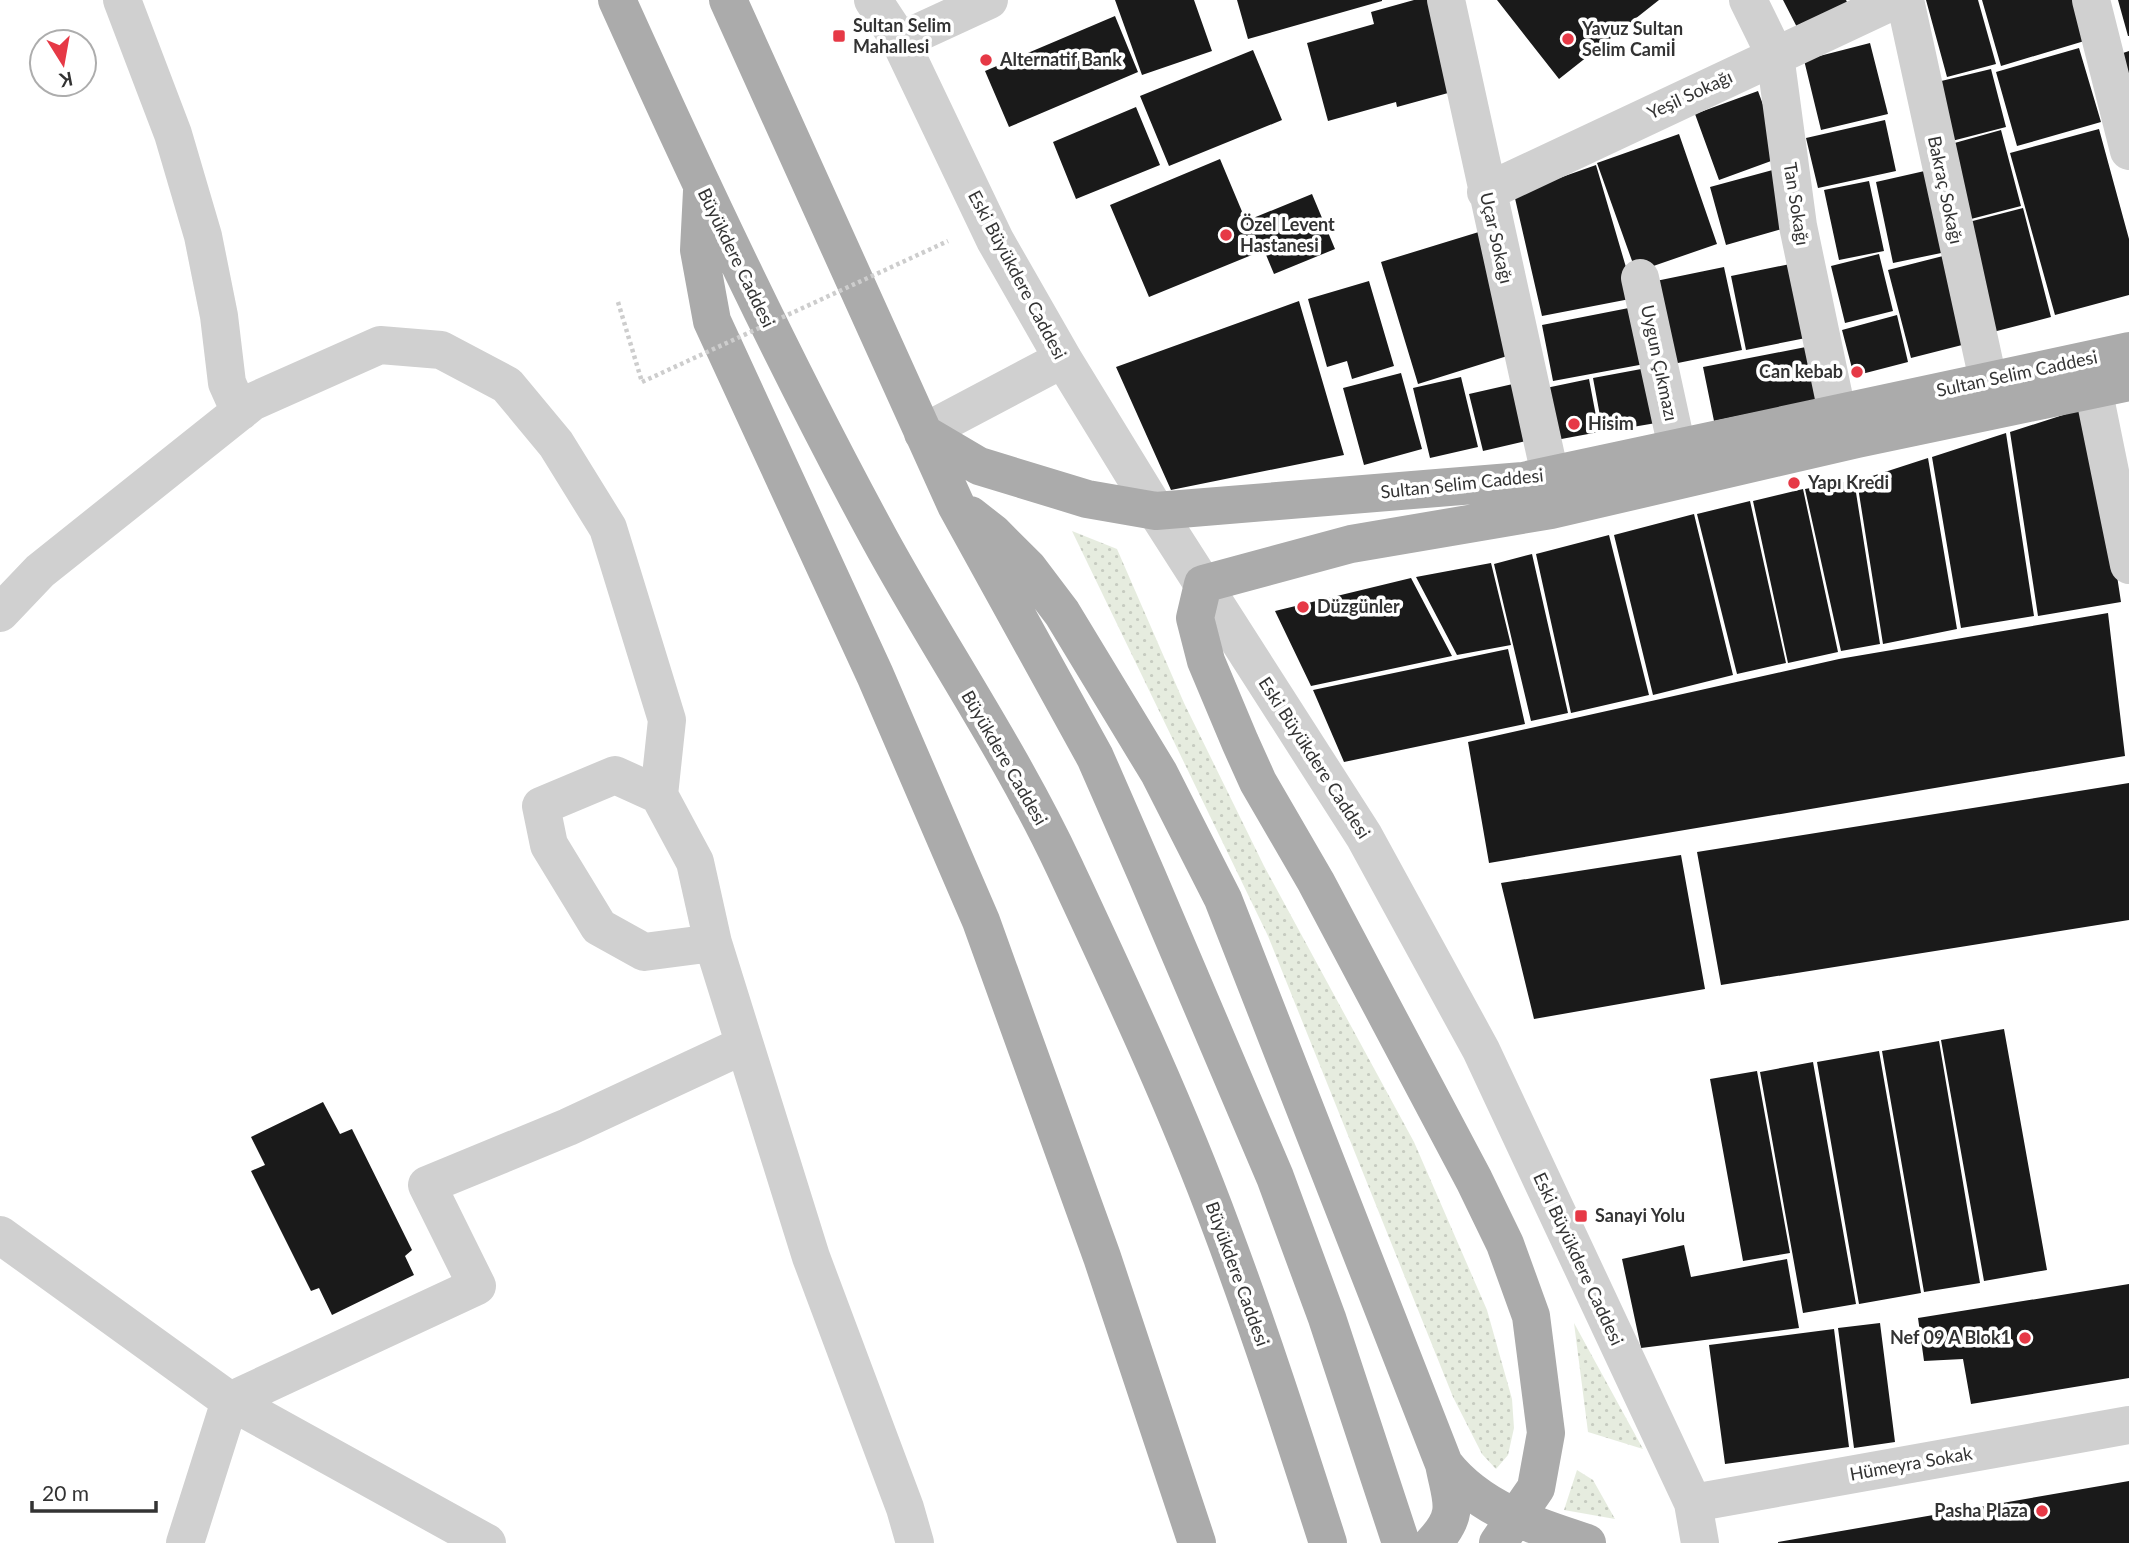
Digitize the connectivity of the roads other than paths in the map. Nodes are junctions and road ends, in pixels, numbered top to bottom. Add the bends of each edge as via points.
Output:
1 (122, 0) edge
2 (617, 0) edge
3 (728, 0) edge
4 (873, 0) edge
5 (989, 0) edge
6 (1446, 0) edge
7 (1748, 0) edge
8 (1895, 0) edge
9 (1905, 0) edge
10 (2091, 0) edge
11 (900, 41) junction
12 (1775, 55) junction
13 (2129, 151) edge
14 (702, 188) junction
15 (1486, 192) junction
16 (1640, 278) dead end
17 (2129, 351) edge
18 (1063, 359) junction
19 (2103, 376) edge
20 (1988, 380) junction
21 (240, 412) junction
22 (1840, 427) junction
23 (923, 433) junction
24 (1677, 448) junction
25 (1550, 475) junction
26 (956, 505) junction
27 (1156, 511) junction
28 (2129, 565) edge
29 (1203, 584) junction
30 (0, 613) edge
31 (659, 795) junction
32 (713, 943) junction
33 (744, 1045) junction
34 (0, 1235) edge
35 (230, 1401) junction
36 (1153, 1406) junction
37 (2129, 1425) edge
38 (1444, 1464) junction
39 (1693, 1503) junction
40 (1507, 1530) edge
41 (185, 1543) edge
42 (487, 1543) edge
43 (915, 1543) edge
44 (1197, 1543) edge
45 (1222, 1543) edge
46 (1328, 1543) edge
47 (1401, 1543) edge
48 (1433, 1543) edge
49 (1546, 1543) edge
50 (1577, 1543) edge
51 (1587, 1543) edge
52 (1700, 1543) edge

1 - 21 street via 173,134 203,236 228,383
2 - 14 main road, Büyükdere Caddesi
3 - 23 main road
4 - 11 street, Eski Büyükdere Caddesi
5 - 11 street
6 - 15 street, Uçar Sokağı
7 - 12 street, Tan Sokağı
8 - 12 street, Yeşil Sokağı
9 - 20 street, Bakraç Sokağı
10 - 13 street
11 - 18 street, Eski Büyükdere Caddesi via 995,240
12 - 15 street, Yeşil Sokağı
12 - 22 street, Tan Sokağı via 1798,226
14 - 36 main road via 699,250 712,321 875,675 981,921
14 - 46 main road, Büyükdere Caddesi via 857,497 1063,864 1220,1223
15 - 25 street, Uçar Sokağı
16 - 24 street, Uygun Çıkmazı
17 - 19 main road, Sultan Selim Caddesi
18 - 23 street
18 - 27 street, Eski Büyükdere Caddesi
19 - 20 main road, Sultan Selim Caddesi
19 - 22 main road, Sultan Selim Caddesi
19 - 28 street
20 - 22 main road, Sultan Selim Caddesi
21 - 30 street via 40,571
21 - 31 street via 252,402 380,345 441,350 507,385 556,444 607,528 667,720
22 - 24 main road, Sultan Selim Caddesi
22 - 29 main road, Sultan Selim Caddesi via 1550,510 1351,544
23 - 26 main road
23 - 27 main road, Sultan Selim Caddesi via 979,466 1087,499
24 - 25 main road, Sultan Selim Caddesi
25 - 27 main road, Sultan Selim Caddesi via 1523,481
26 - 38 main road via 1002,541 1062,612 1159,773 1223,899
26 - 47 main road via 1095,757 1147,876 1275,1177
27 - 29 street, Eski Büyükdere Caddesi
29 - 39 street, Eski Büyükdere Caddesi via 1364,836 1481,1050
29 - 40 main road via 1195,618 1206,662 1240,743 1474,1180 1505,1244 1531,1315 1546,1433 1536,1488
31 - 32 street via 695,862
31 - 32 street via 615,775 541,806 549,845 599,926 644,952
32 - 33 street
33 - 35 street via 568,1127 427,1185 477,1286
33 - 43 street via 811,1257
34 - 35 street
35 - 41 street
35 - 42 street
36 - 44 main road
36 - 45 main road via 1172,1453 1199,1487
37 - 39 street, Hümeyra Sokak
38 - 40 main road via 1489,1505
38 - 48 main road via 1452,1512 1449,1527
39 - 52 street, Eski Büyükdere Caddesi
40 - 51 main road
49 - 50 main road

